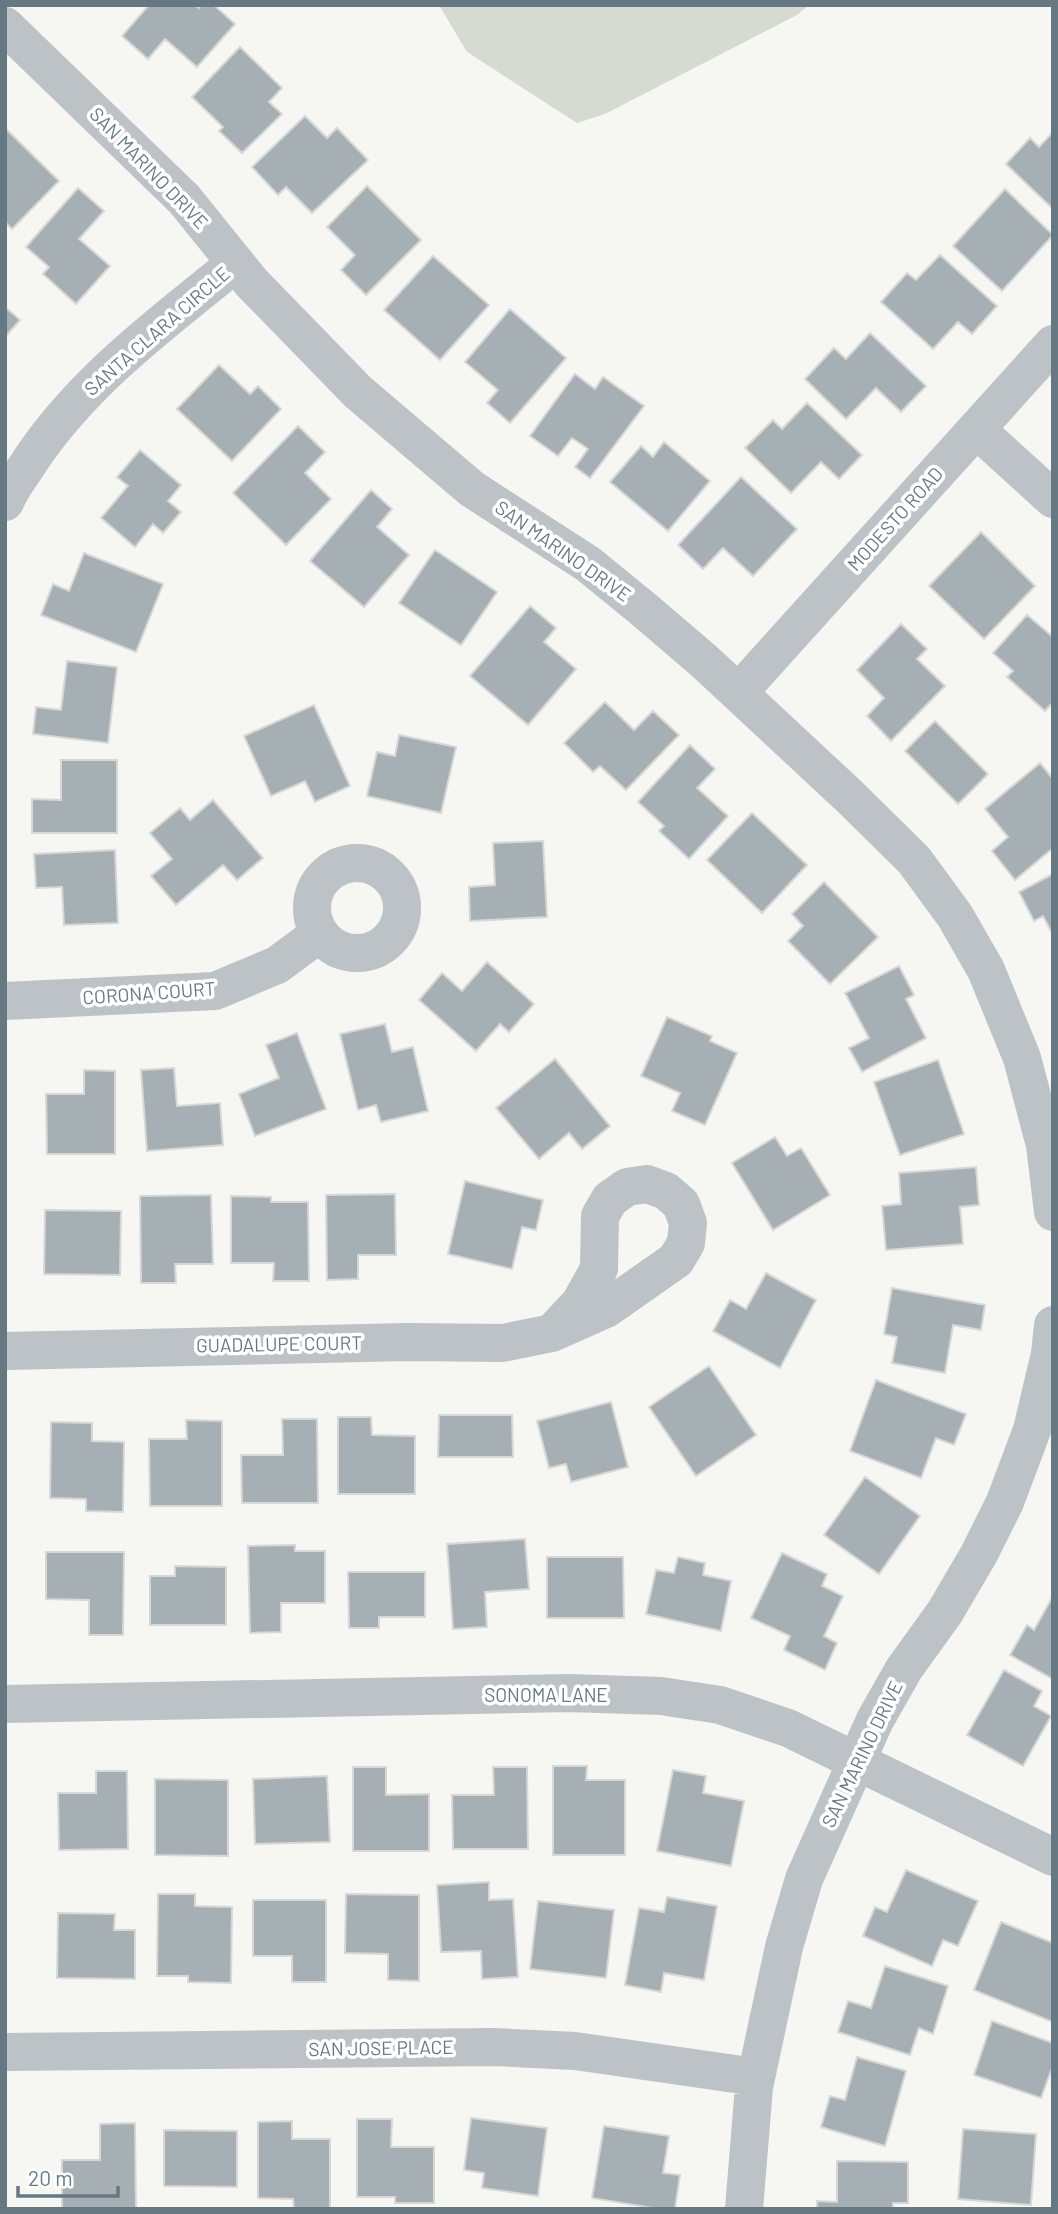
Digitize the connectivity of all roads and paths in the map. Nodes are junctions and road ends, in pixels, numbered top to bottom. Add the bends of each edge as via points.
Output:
1 (5, 26) edge
2 (236, 263) junction
3 (1053, 344) edge
4 (976, 429) junction
5 (1053, 499) edge
6 (5, 502) edge
7 (738, 693) junction
8 (319, 933) dead end
9 (5, 1001) edge
10 (1053, 1212) edge
11 (1053, 1325) edge
12 (552, 1333) dead end
13 (5, 1351) edge
14 (5, 1704) edge
15 (857, 1761) junction
16 (1053, 1857) edge
17 (5, 2053) edge
18 (756, 2077) junction
19 (744, 2209) edge

1 - 2 street, SAN MARINO DRIVE via 184,199
2 - 6 street, SANTA CLARA CIRCLE via 93,384 45,439
2 - 7 street, SAN MARINO DRIVE via 303,338 412,439 472,489 588,564
3 - 4 street, MODESTO ROAD
4 - 5 street
4 - 7 street, MODESTO ROAD
7 - 10 street, SAN MARINO DRIVE via 914,860 955,916 986,970 1022,1058 1045,1145
8 - 9 street, CORONA COURT via 277,965 215,991
11 - 15 street, SAN MARINO DRIVE via 1032,1430 1005,1502 945,1612 904,1669
12 - 13 street, GUADALUPE COURT via 503,1343
14 - 15 street, SONOMA LANE via 568,1693 661,1696 720,1705 788,1728
15 - 16 street, SONOMA LANE
15 - 18 street, SAN MARINO DRIVE via 804,1880 781,1959
17 - 18 street, SAN JOSE PLACE via 494,2047 575,2051
18 - 19 street, SAN MARINO DRIVE

